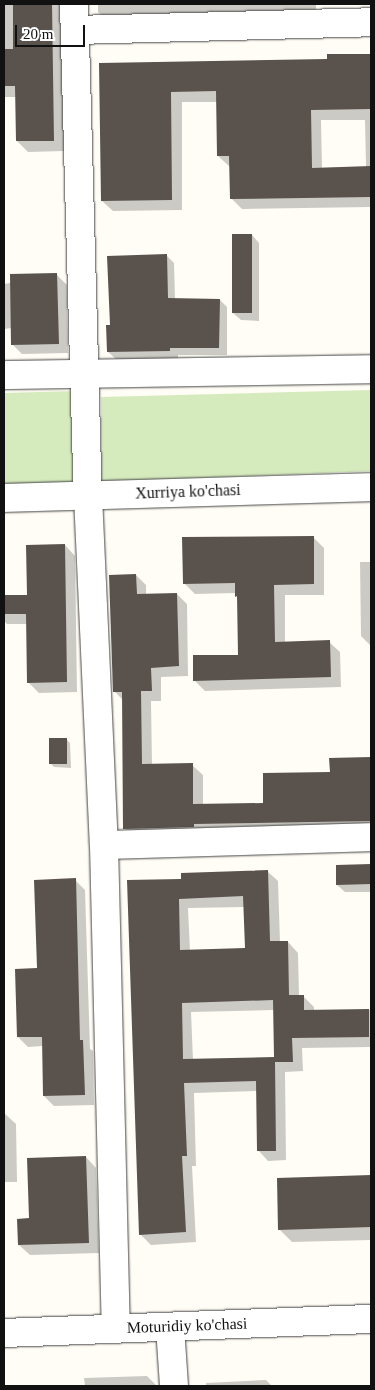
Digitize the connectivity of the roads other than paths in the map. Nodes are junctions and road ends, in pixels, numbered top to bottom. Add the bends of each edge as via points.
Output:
1 (74, 17) edge
2 (371, 22) edge
3 (371, 369) edge
4 (4, 375) edge
5 (86, 375) junction
6 (371, 487) edge
7 (88, 496) junction
8 (4, 498) edge
9 (371, 837) edge
10 (104, 844) junction
11 (371, 1319) edge
12 (170, 1327) junction
13 (116, 1328) junction
14 (4, 1333) edge
15 (174, 1386) edge

1 - 2 street
1 - 5 street
3 - 5 street
4 - 5 street
5 - 7 street
6 - 7 street, Xurriya ko'chasi
7 - 8 street, Xurriya ko'chasi
7 - 10 street
9 - 10 street
10 - 13 street
11 - 12 street, Moturidiy ko'chasi
12 - 13 street, Moturidiy ko'chasi
12 - 15 street
13 - 14 street, Moturidiy ko'chasi

